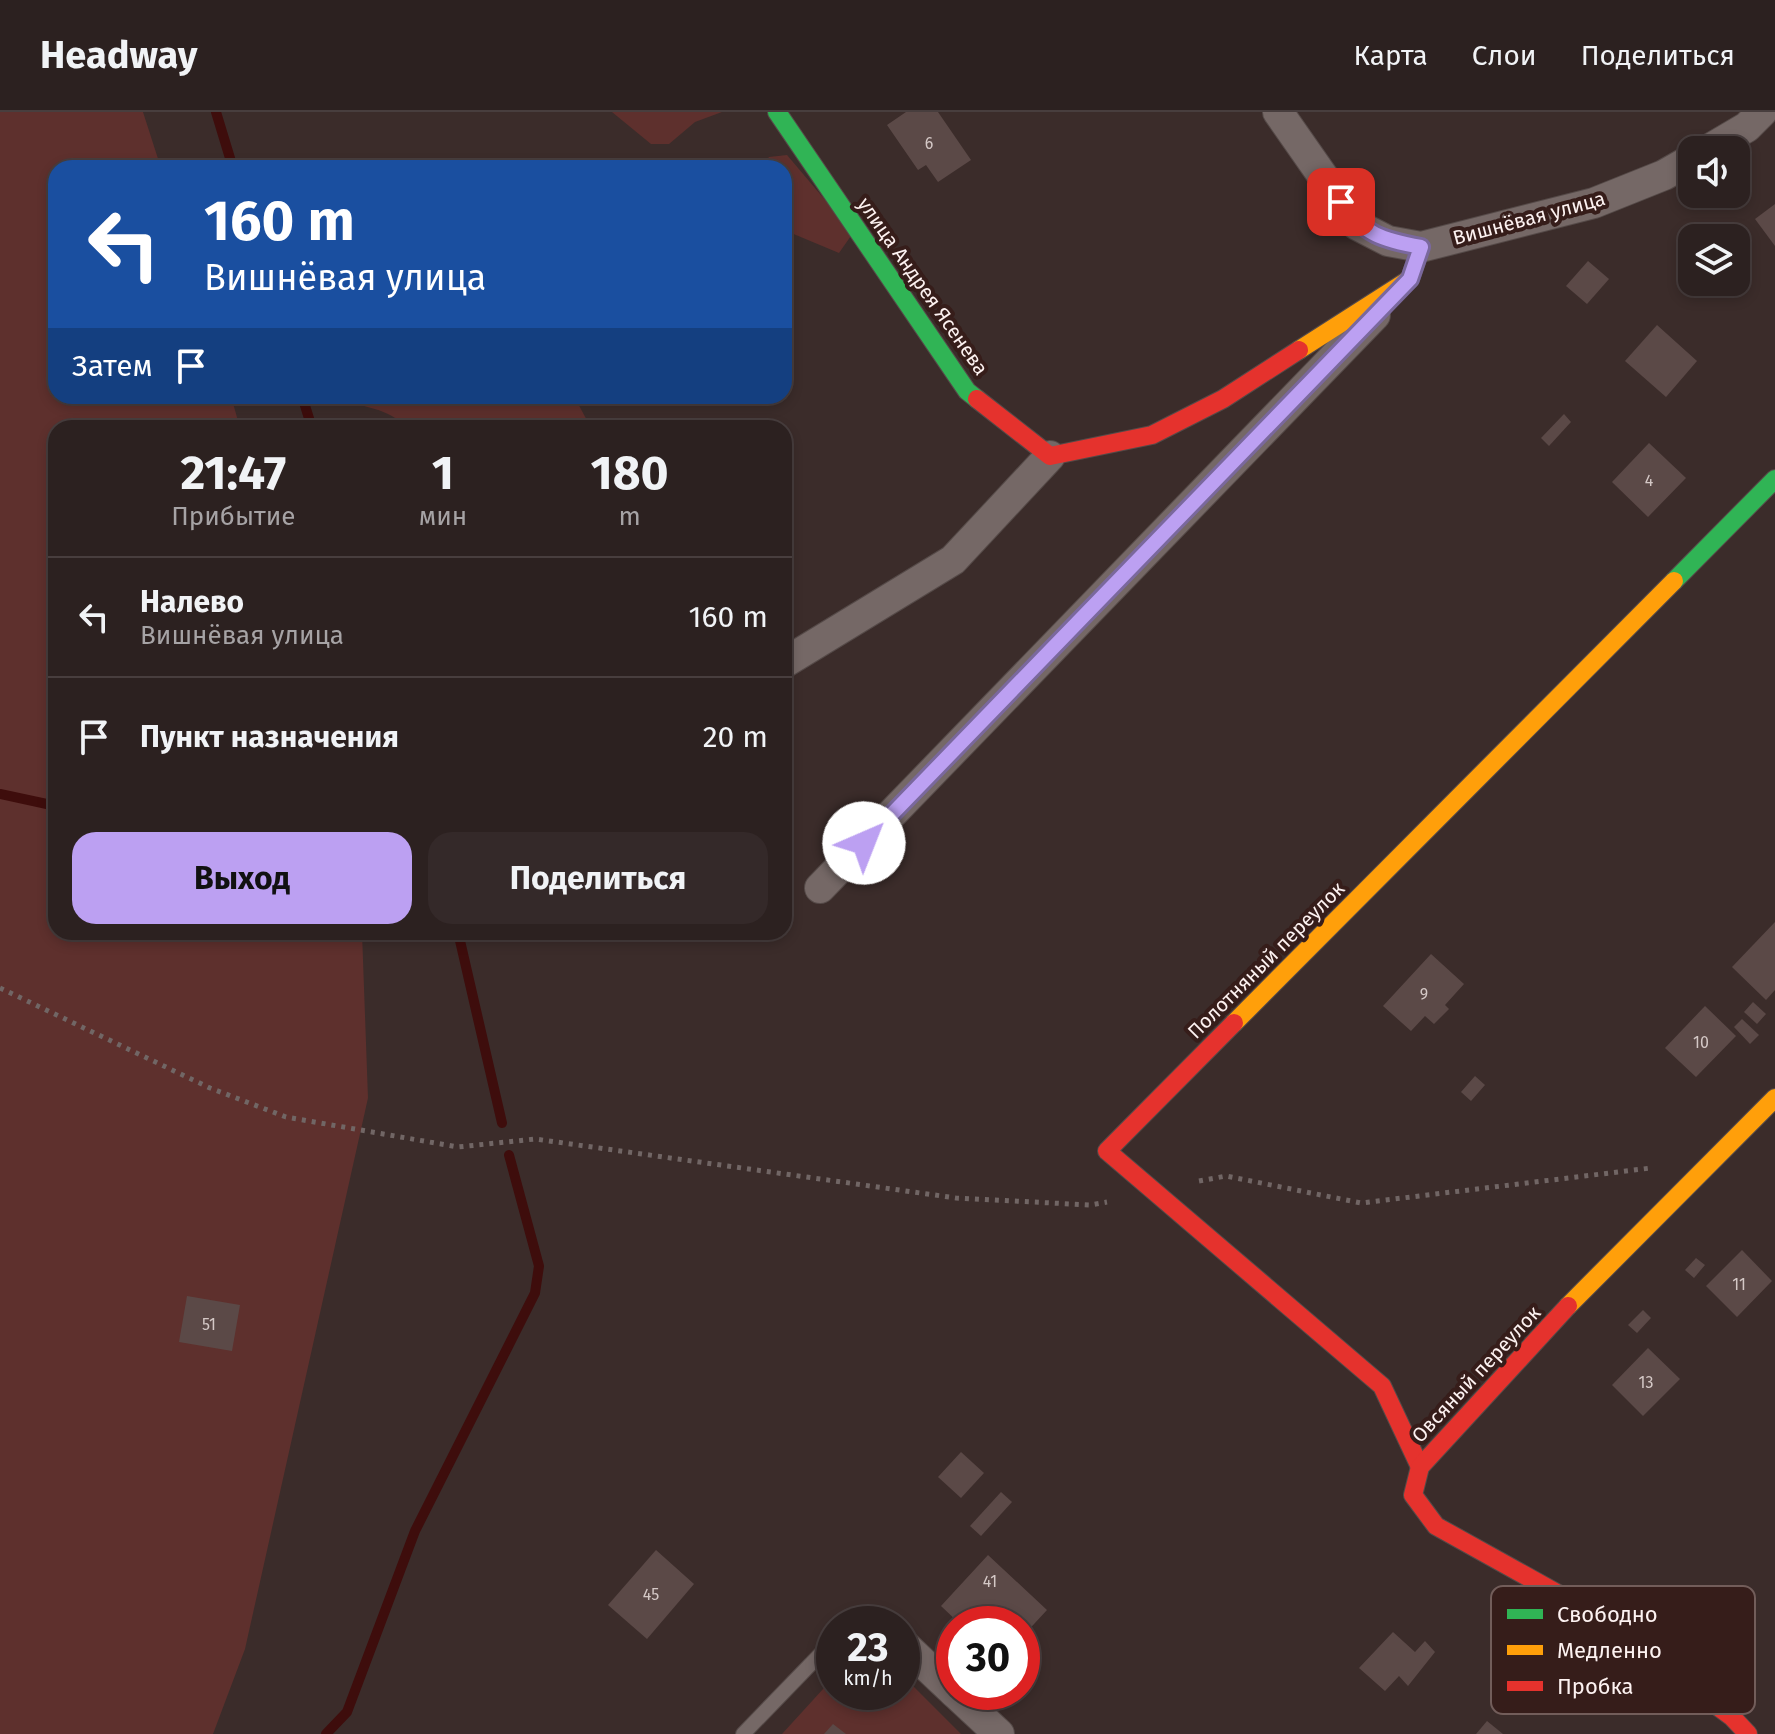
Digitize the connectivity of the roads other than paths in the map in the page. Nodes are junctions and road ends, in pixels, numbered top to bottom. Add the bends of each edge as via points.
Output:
1 (777, 112) edge
2 (1278, 112) edge
3 (1762, 112) edge
4 (1732, 136) edge
5 (1678, 167) edge
6 (1421, 247) junction
7 (1410, 279) junction
8 (1050, 456) junction
9 (1775, 479) edge
10 (792, 658) edge
11 (820, 888) dead end
12 (1775, 1098) edge
13 (1420, 1467) junction
14 (1544, 1586) edge
15 (816, 1659) edge
16 (920, 1660) edge
17 (936, 1675) edge
18 (973, 1710) edge
19 (1728, 1714) edge
20 (743, 1734) edge
21 (999, 1734) edge
22 (1748, 1734) edge

1 - 8 street, улица Андрея Ясенева via 967,391
2 - 6 street, Вишнёвая улица via 1357,225 1388,241
3 - 4 street
5 - 6 street, Вишнёвая улица via 1594,203
6 - 7 street
7 - 8 street via 1223,399 1152,435
7 - 11 street
8 - 10 street via 953,560
9 - 13 street, Полотняный переулок via 1107,1151 1382,1386
12 - 13 street, Овсяный переулок via 1541,1334
13 - 14 street, Овсяный переулок via 1413,1495 1436,1526
15 - 20 lane
16 - 17 street
18 - 21 street
19 - 22 street, Овсяный переулок

